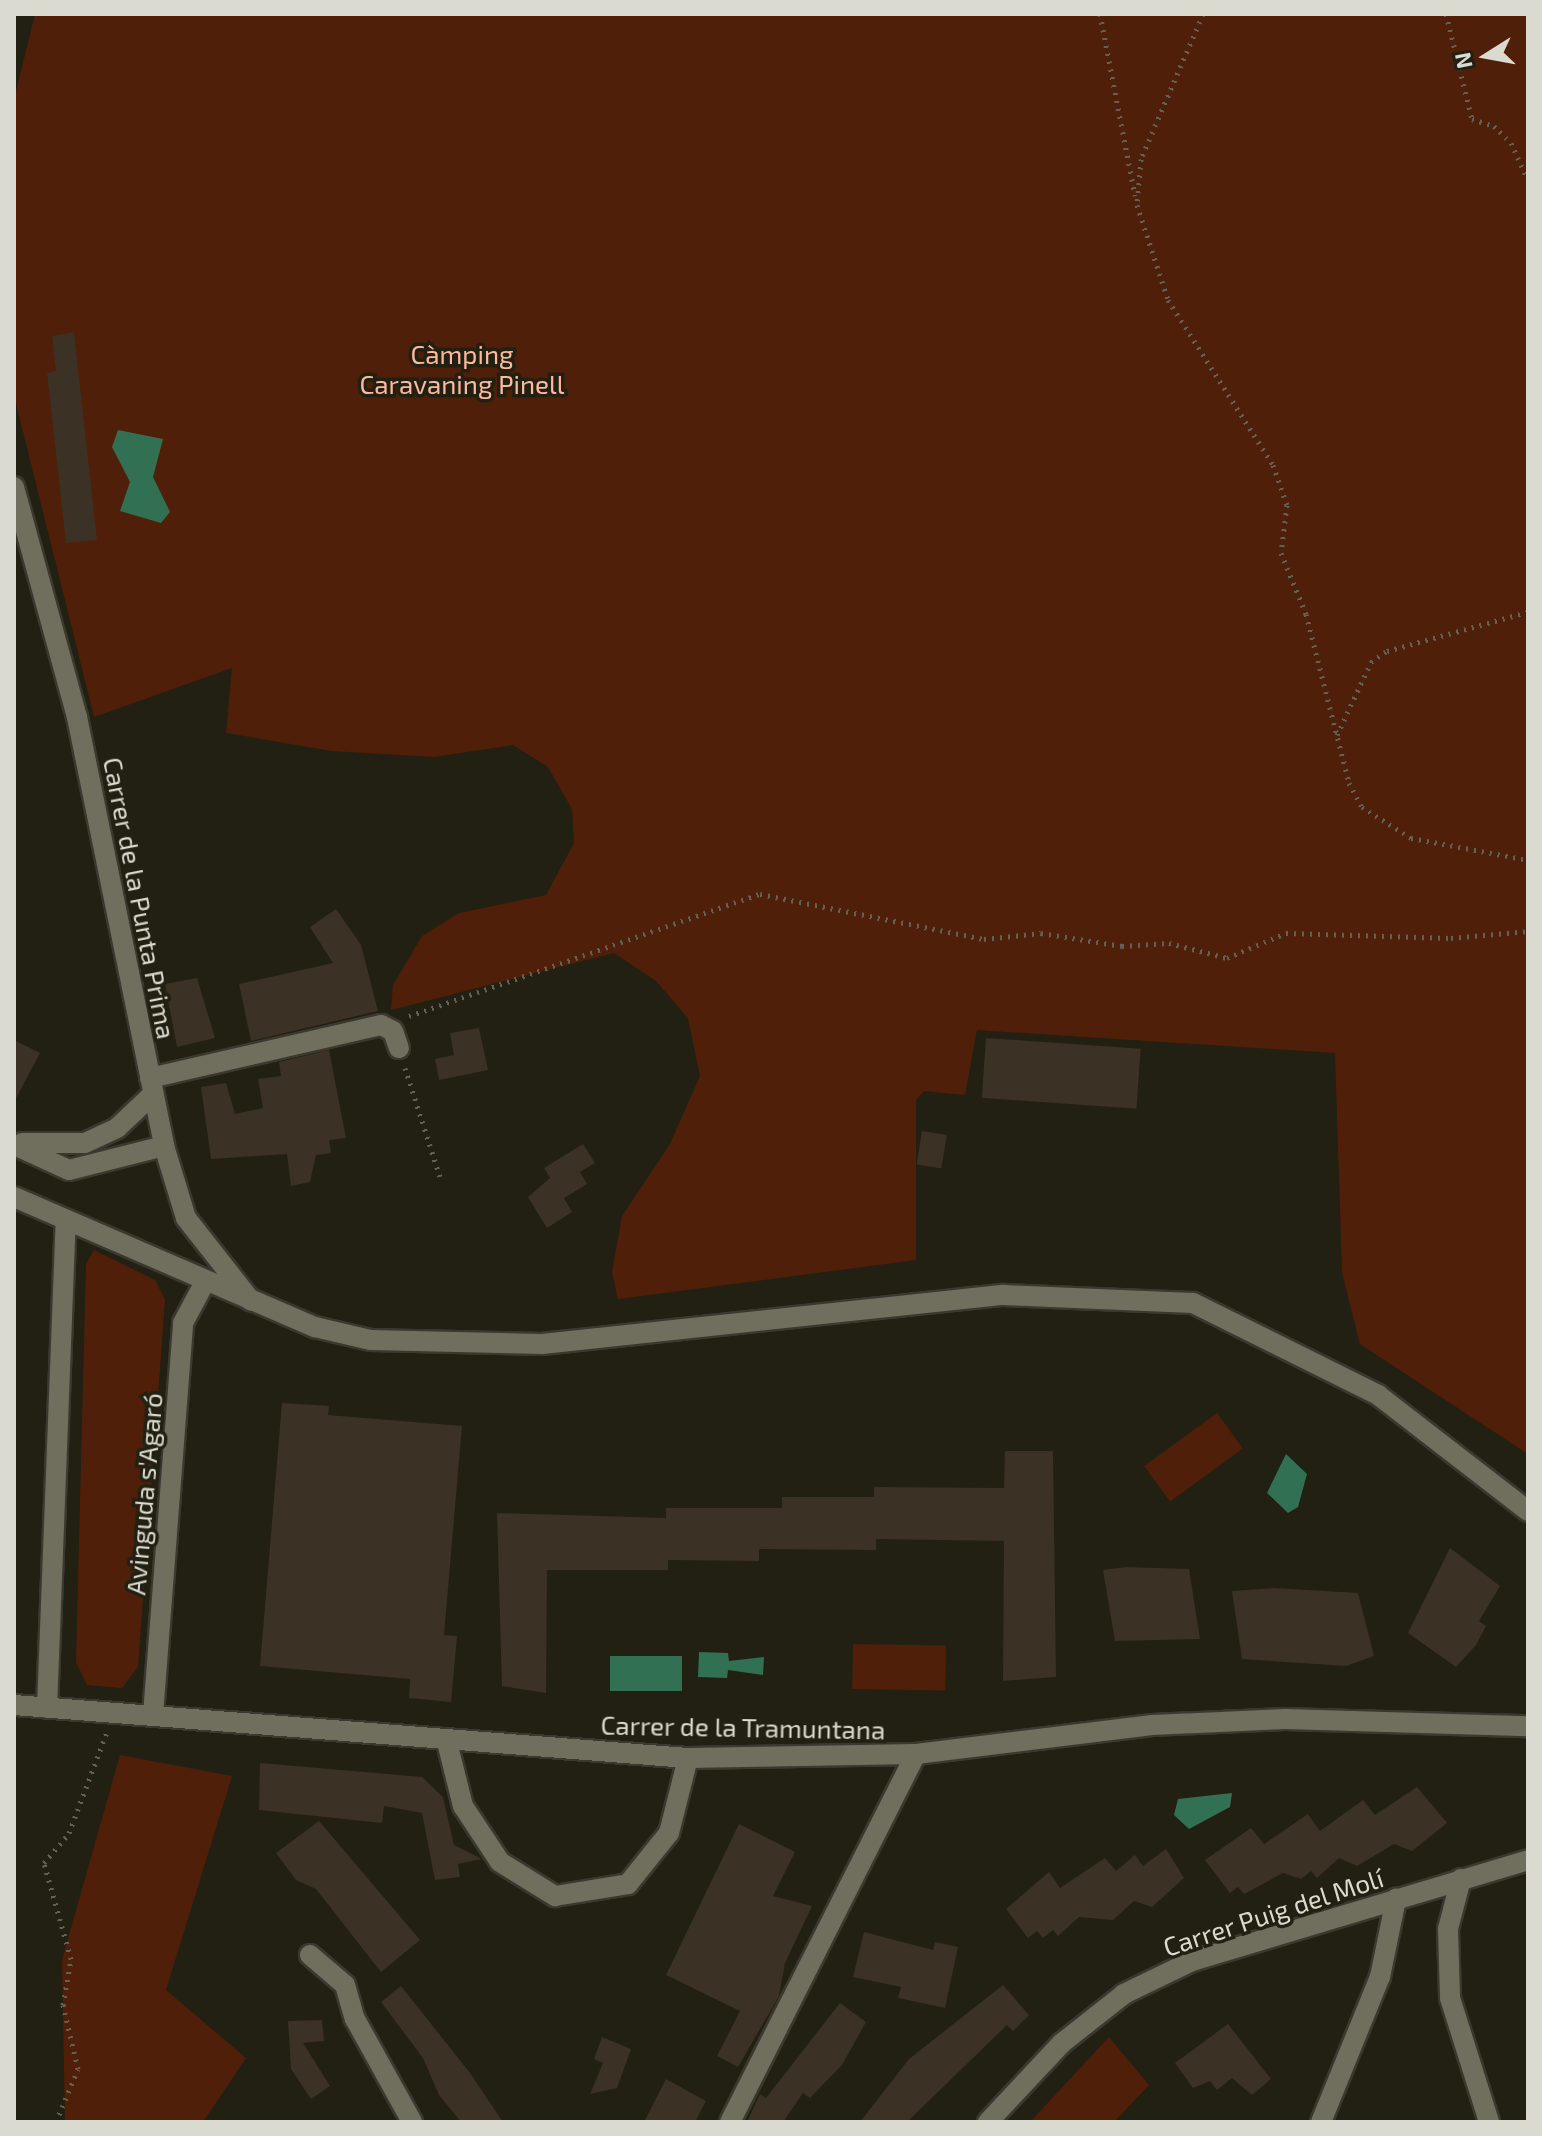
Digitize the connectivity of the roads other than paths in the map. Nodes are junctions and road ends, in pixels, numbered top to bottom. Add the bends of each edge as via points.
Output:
1 (14, 487) edge
2 (399, 1048) road end
3 (152, 1086) junction
4 (14, 1144) edge
5 (164, 1146) junction
6 (14, 1197) edge
7 (66, 1221) junction
8 (205, 1282) junction
9 (251, 1301) junction
10 (1497, 1483) junction
11 (1528, 1499) edge
12 (1528, 1511) edge
13 (14, 1705) edge
14 (47, 1708) junction
15 (153, 1715) junction
16 (1525, 1724) edge
17 (447, 1742) junction
18 (916, 1754) junction
19 (688, 1758) junction
20 (1528, 1860) edge
21 (1461, 1879) junction
22 (1396, 1899) junction
23 (310, 1955) dead end
24 (412, 2122) edge
25 (730, 2122) edge
26 (988, 2122) edge
27 (1321, 2122) edge
28 (1489, 2122) edge

1 - 3 street, Carrer de la Punta Prima via 77,717
2 - 3 street via 393,1031 381,1025
3 - 4 street via 117,1128 85,1143
3 - 5 street, Carrer de la Punta Prima
4 - 5 street via 69,1170
5 - 9 street, Carrer de la Punta Prima via 186,1218
6 - 7 street
7 - 8 street
7 - 14 street
8 - 9 street
8 - 15 street, Avinguda s'Agaró via 183,1323
9 - 10 street via 371,1340 454,1347 1003,1295 1193,1303 1378,1395
10 - 11 street
10 - 12 street
13 - 14 street, Carrer de la Tramuntana
14 - 15 street, Carrer de la Tramuntana
15 - 17 street, Carrer de la Tramuntana
16 - 18 street, Carrer de la Tramuntana via 1226,1721
17 - 19 street, Carrer de la Tramuntana
17 - 19 street via 463,1806 500,1862 555,1896 628,1884 669,1833
18 - 19 street, Carrer de la Tramuntana
18 - 25 street
20 - 21 street, Carrer Puig del Molí
21 - 22 street, Carrer Puig del Molí
21 - 28 street via 1448,1929 1450,1998
22 - 26 street, Carrer Puig del Molí via 1192,1961 1124,1994 1062,2043
22 - 27 street via 1380,1977
23 - 24 street via 345,1985 355,2019

